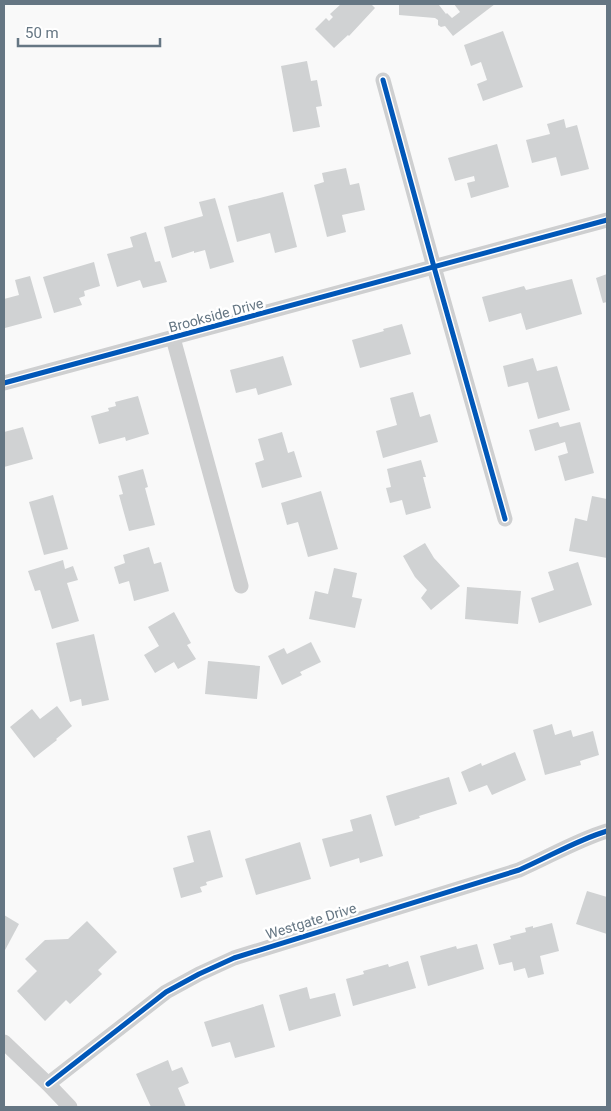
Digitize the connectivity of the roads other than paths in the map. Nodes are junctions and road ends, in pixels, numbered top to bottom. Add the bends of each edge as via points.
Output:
1 (383, 80) dead end
2 (607, 220) edge
3 (434, 267) junction
4 (173, 338) junction
5 (4, 383) edge
6 (506, 519) dead end
7 (241, 586) dead end
8 (607, 831) edge
9 (4, 1042) edge
10 (48, 1084) junction
11 (70, 1107) edge

1 - 3 street
2 - 3 street, Brookside Drive
3 - 4 street, Brookside Drive
3 - 6 street
4 - 5 street, Brookside Drive
4 - 7 street, Brookside Drive
8 - 10 street, Westgate Drive via 586,837 519,870 234,958 166,992
9 - 10 street
10 - 11 street

